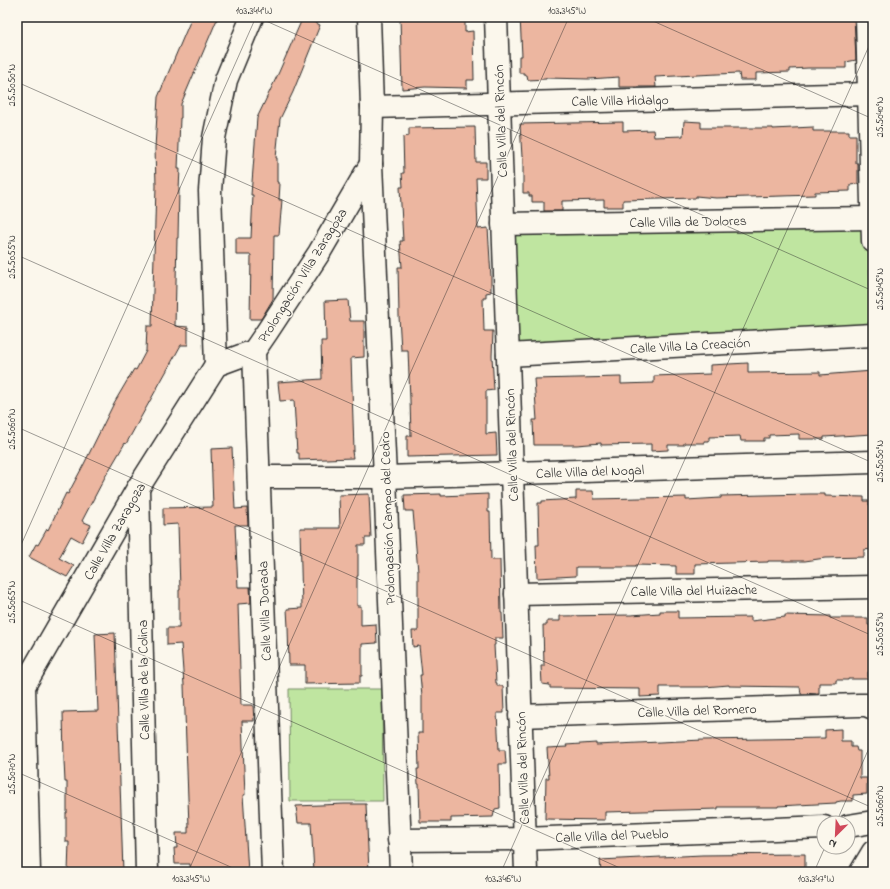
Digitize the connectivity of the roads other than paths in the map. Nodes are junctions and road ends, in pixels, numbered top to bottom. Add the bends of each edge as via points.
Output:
1 (252, 17) edge
2 (369, 17) edge
3 (496, 17) edge
4 (867, 17) edge
5 (869, 94) junction
6 (499, 103) junction
7 (372, 107) junction
8 (371, 164) junction
9 (872, 218) junction
10 (504, 224) junction
11 (873, 241) edge
12 (873, 335) edge
13 (254, 351) junction
14 (508, 355) junction
15 (216, 366) junction
16 (873, 462) edge
17 (512, 473) junction
18 (259, 477) junction
19 (385, 477) junction
20 (138, 488) junction
21 (873, 587) edge
22 (516, 594) junction
23 (21, 692) edge
24 (873, 708) edge
25 (520, 716) junction
26 (873, 822) edge
27 (856, 825) edge
28 (816, 827) edge
29 (524, 839) junction
30 (399, 840) junction
31 (873, 852) edge
32 (29, 872) edge
33 (147, 872) edge
34 (273, 872) edge
35 (401, 872) edge
36 (526, 872) edge
37 (861, 872) edge

1 - 15 street via 226,80 214,138 210,191
2 - 7 street, Prolongación Campo del Cedro
3 - 6 street, Calle Villa del Rincón
4 - 5 street
5 - 6 street, Calle Villa Hidalgo
5 - 9 street
6 - 7 street, Calle Villa Hidalgo
6 - 10 street, Calle Villa del Rincón
7 - 8 street, Prolongación Campo del Cedro
8 - 13 street, Prolongación Villa Zaragoza via 319,253
8 - 19 street, Prolongación Campo del Cedro
9 - 10 street, Calle Villa de Dolores
9 - 11 street
10 - 14 street, Calle Villa del Rincón
12 - 14 street, Calle Villa La Creación
13 - 15 street, Prolongación Villa Zaragoza
13 - 18 street, Calle Villa Dorada
14 - 17 street, Calle Villa del Rincón
15 - 20 street, Calle Villa Zaragoza
16 - 17 street, Calle Villa del Nogal
17 - 19 street, Calle Villa del Nogal
17 - 22 street, Calle Villa del Rincón
18 - 19 street, Calle Villa del Nogal
18 - 34 street, Calle Villa Dorada
19 - 30 street, Prolongación Campo del Cedro
20 - 23 street, Calle Villa Zaragoza
20 - 33 street, Calle Villa de la Colina
21 - 22 street, Calle Villa del Huizache
22 - 25 street, Calle Villa del Rincón
23 - 32 street
24 - 25 street, Calle Villa del Romero via 859,705
25 - 29 street, Calle Villa del Rincón
26 - 27 street
28 - 29 street, Calle Villa del Pueblo
29 - 30 street, Calle Villa del Pueblo
29 - 36 street, Calle Villa del Rincón
30 - 35 street, Prolongación Campo del Cedro
31 - 37 street

